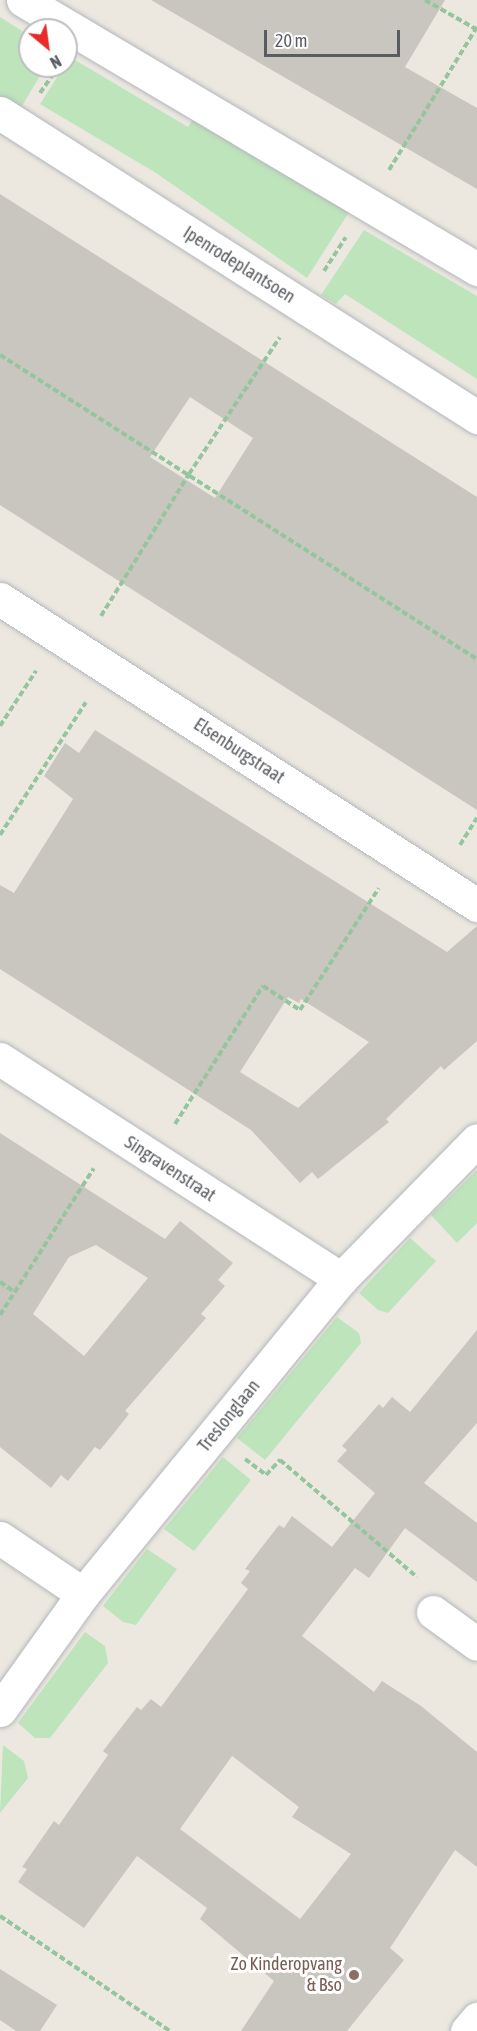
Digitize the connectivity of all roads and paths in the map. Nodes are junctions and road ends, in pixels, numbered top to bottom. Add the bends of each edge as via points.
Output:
1 (23, 0) edge
2 (425, 0) edge
3 (476, 29) edge
4 (0, 113) edge
5 (477, 269) edge
6 (0, 355) edge
7 (477, 417) edge
8 (0, 599) edge
9 (58, 636) junction
10 (477, 659) edge
11 (109, 667) junction
12 (0, 726) edge
13 (0, 835) edge
14 (400, 855) junction
15 (477, 905) edge
16 (0, 1059) edge
17 (116, 1134) junction
18 (477, 1140) edge
19 (153, 1158) junction
20 (341, 1279) junction
21 (0, 1282) edge
22 (15, 1292) junction
23 (0, 1315) edge
24 (213, 1435) junction
25 (0, 1538) edge
26 (83, 1594) junction
27 (433, 1612) joint
28 (477, 1644) edge
29 (0, 1710) edge
30 (0, 1916) edge
31 (477, 2019) edge
32 (170, 2031) edge
33 (467, 2031) edge

1 - 5 street
2 - 3 path
4 - 7 street, Ipenrodeplantsoen
6 - 10 path
8 - 9 street, Elsenburgstraat
9 - 11 street, Elsenburgstraat
9 - 12 path
11 - 13 path
11 - 14 street, Elsenburgstraat
14 - 15 street, Elsenburgstraat
14 - 19 path via 300,1010 263,986
16 - 17 street, Singravenstraat
17 - 19 street, Singravenstraat
17 - 22 path
18 - 20 street, Treslonglaan
19 - 20 street, Singravenstraat
20 - 24 street, Treslonglaan
21 - 22 path
22 - 23 path
24 - 26 street, Treslonglaan
24 - 27 path via 266,1475 280,1460 428,1586
25 - 26 street
26 - 29 street, Treslonglaan
27 - 28 street
30 - 32 path
31 - 33 street

